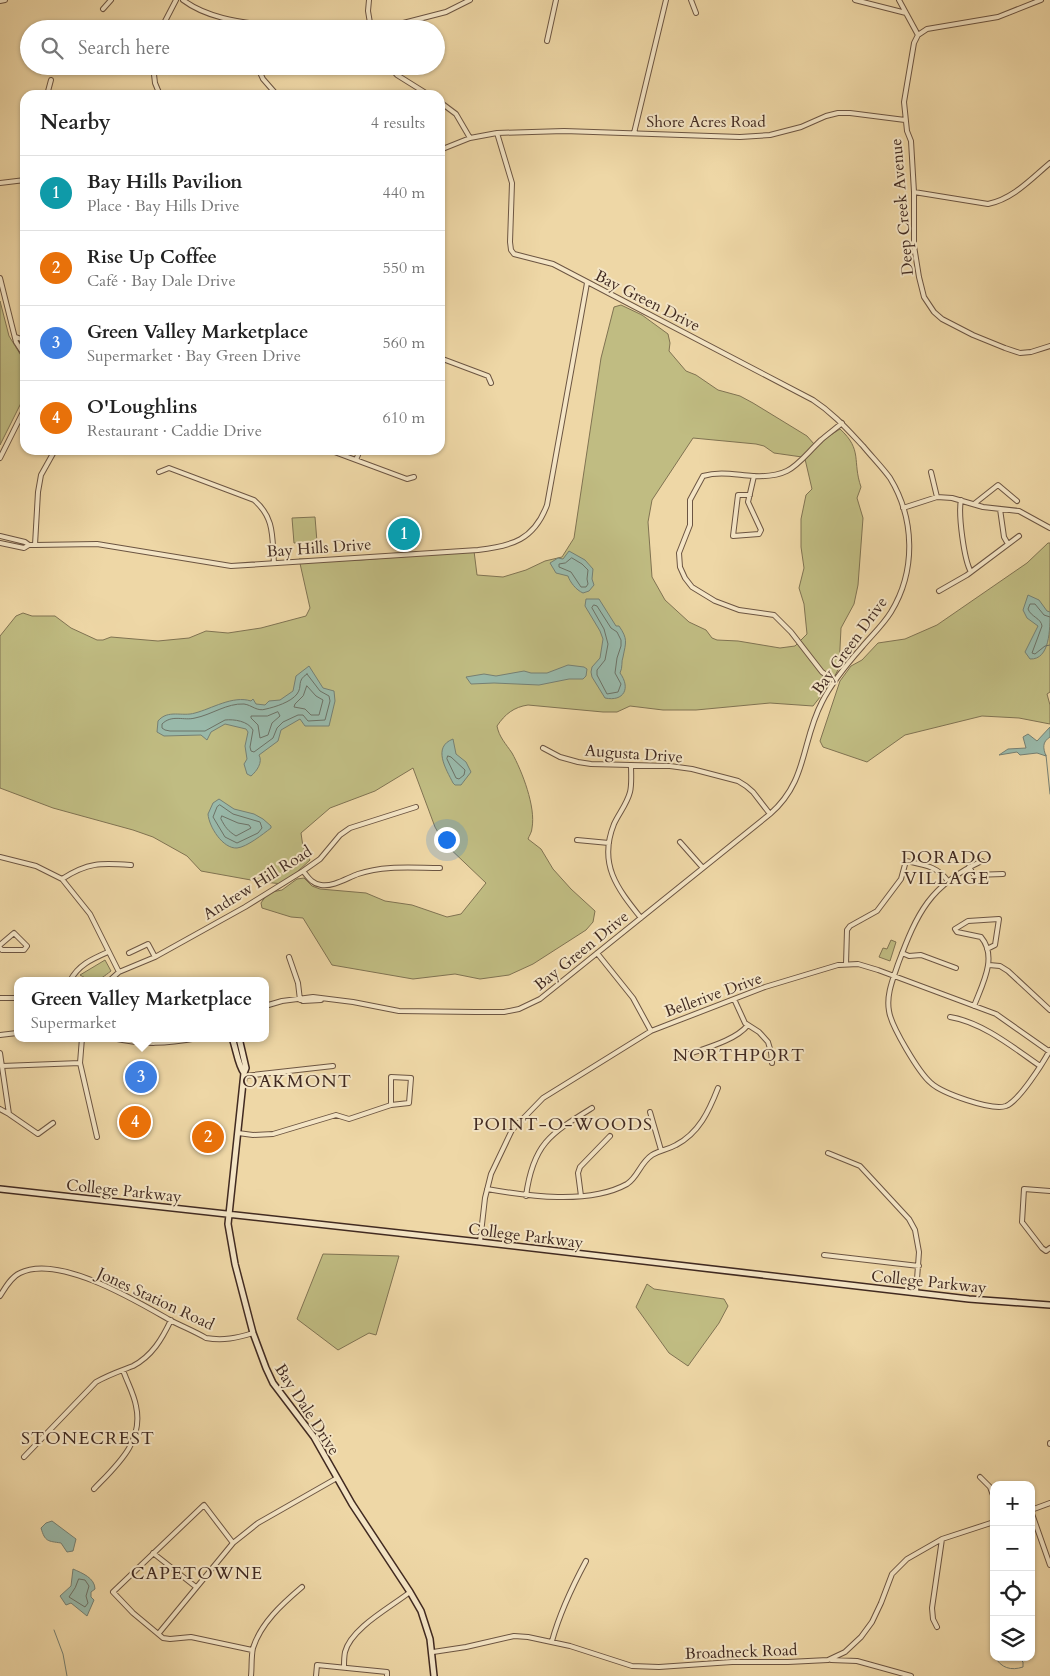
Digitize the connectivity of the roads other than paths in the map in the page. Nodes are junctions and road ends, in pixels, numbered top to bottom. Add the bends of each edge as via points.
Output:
1 (5, 0) edge
2 (111, 0) edge
3 (176, 0) edge
4 (183, 0) edge
5 (369, 0) edge
6 (470, 0) edge
7 (556, 0) edge
8 (666, 0) edge
9 (691, 0) edge
10 (855, 0) edge
11 (899, 0) edge
12 (1041, 0) edge
13 (0, 1) edge
14 (103, 9) dead end
15 (696, 12) dead end
16 (906, 13) junction
17 (165, 20) edge
18 (236, 20) edge
19 (370, 20) edge
20 (415, 20) edge
21 (918, 35) junction
22 (547, 41) dead end
23 (155, 75) edge
24 (261, 75) edge
25 (397, 75) edge
26 (52, 80) dead end
27 (49, 90) edge
28 (158, 90) edge
29 (272, 90) edge
30 (421, 90) edge
31 (445, 106) edge
32 (905, 120) junction
33 (497, 133) junction
34 (634, 134) junction
35 (470, 138) junction
36 (445, 148) edge
37 (1050, 163) edge
38 (20, 181) edge
39 (0, 183) edge
40 (914, 192) junction
41 (0, 278) edge
42 (587, 283) junction
43 (16, 337) junction
44 (20, 339) edge
45 (1050, 346) edge
46 (20, 348) edge
47 (445, 360) edge
48 (491, 383) dead end
49 (20, 418) edge
50 (842, 423) junction
51 (52, 455) edge
52 (342, 455) edge
53 (358, 455) edge
54 (0, 458) edge
55 (356, 460) junction
56 (159, 472) dead end
57 (931, 472) dead end
58 (754, 476) junction
59 (414, 477) dead end
60 (750, 495) junction
61 (937, 497) junction
62 (961, 500) junction
63 (1017, 501) dead end
64 (974, 504) junction
65 (903, 508) junction
66 (1000, 509) junction
67 (1050, 528) edge
68 (0, 536) edge
69 (1019, 536) dead end
70 (0, 543) edge
71 (1008, 544) junction
72 (29, 545) junction
73 (35, 545) junction
74 (274, 563) junction
75 (971, 572) junction
76 (940, 591) dead end
77 (835, 682) junction
78 (544, 748) dead end
79 (631, 765) junction
80 (416, 807) dead end
81 (770, 814) junction
82 (577, 840) dead end
83 (680, 842) dead end
84 (609, 843) junction
85 (0, 857) edge
86 (982, 861) dead end
87 (132, 865) dead end
88 (969, 867) junction
89 (440, 868) dead end
90 (703, 868) junction
91 (303, 871) junction
92 (1003, 874) dead end
93 (62, 879) junction
94 (948, 881) junction
95 (641, 918) junction
96 (0, 947) edge
97 (987, 949) junction
98 (108, 952) junction
99 (129, 953) dead end
100 (597, 953) junction
101 (902, 953) junction
102 (155, 957) junction
103 (289, 957) dead end
104 (846, 964) junction
105 (989, 965) junction
106 (956, 968) dead end
107 (119, 972) junction
108 (894, 976) junction
109 (72, 977) edge
110 (113, 977) edge
111 (0, 998) edge
112 (14, 998) edge
113 (734, 999) junction
114 (300, 1000) junction
115 (269, 1005) edge
116 (974, 1006) junction
117 (1050, 1010) edge
118 (950, 1017) dead end
119 (748, 1025) junction
120 (650, 1031) junction
121 (14, 1033) edge
122 (0, 1034) edge
123 (82, 1042) edge
124 (134, 1042) edge
125 (171, 1042) edge
126 (233, 1042) edge
127 (239, 1042) edge
128 (1050, 1051) edge
129 (0, 1053) edge
130 (681, 1057) dead end
131 (80, 1063) junction
132 (772, 1063) dead end
133 (2, 1066) junction
134 (333, 1066) dead end
135 (1040, 1066) junction
136 (244, 1074) junction
137 (718, 1088) dead end
138 (5, 1090) junction
139 (0, 1095) edge
140 (391, 1105) junction
141 (592, 1108) dead end
142 (0, 1109) edge
143 (650, 1112) dead end
144 (9, 1114) junction
145 (53, 1123) dead end
146 (238, 1133) junction
147 (97, 1136) dead end
148 (610, 1136) dead end
149 (661, 1150) junction
150 (828, 1153) dead end
151 (0, 1189) edge
152 (487, 1189) junction
153 (1050, 1191) edge
154 (526, 1196) junction
155 (581, 1196) junction
156 (228, 1214) junction
157 (480, 1242) junction
158 (1050, 1248) edge
159 (824, 1255) dead end
160 (919, 1266) junction
161 (916, 1293) junction
162 (0, 1296) edge
163 (1050, 1305) edge
164 (170, 1320) junction
165 (253, 1333) junction
166 (123, 1370) junction
167 (24, 1457) dead end
168 (980, 1476) dead end
169 (336, 1478) junction
170 (990, 1487) edge
171 (94, 1488) dead end
172 (1050, 1503) edge
173 (1035, 1509) edge
174 (1035, 1521) edge
175 (990, 1523) edge
176 (942, 1539) junction
177 (233, 1543) junction
178 (154, 1553) junction
179 (1048, 1553) edge
180 (586, 1561) dead end
181 (1050, 1565) edge
182 (196, 1587) junction
183 (302, 1587) dead end
184 (410, 1592) junction
185 (937, 1627) dead end
186 (158, 1633) junction
187 (552, 1641) junction
188 (252, 1650) junction
189 (433, 1652) junction
190 (828, 1660) junction
191 (344, 1667) junction
192 (251, 1676) edge
193 (316, 1676) edge
194 (387, 1676) edge
195 (434, 1676) edge
196 (911, 1676) edge

1 - 13 street
2 - 14 street
3 - 17 street
4 - 18 street via 192,7
5 - 19 street
6 - 20 street via 446,12
7 - 22 street
8 - 34 street
9 - 15 street
10 - 16 street
11 - 16 street
12 - 21 street via 998,17 927,29
16 - 21 street
21 - 32 street via 911,54 904,102
23 - 28 street
24 - 29 street
25 - 30 street
26 - 27 street
31 - 35 street via 456,114
32 - 34 street, Shore Acres Road via 844,113 770,135
32 - 40 street, Deep Creek Avenue via 911,141
33 - 34 street, Shore Acres Road via 564,130
33 - 35 street, Shore Acres Road
33 - 42 street, Bay Green Drive via 512,183 511,250 520,257 553,264
35 - 36 street, Shore Acres Road
37 - 40 street via 1010,196 994,203
38 - 39 street
40 - 45 street, Deep Creek Avenue via 914,246 919,277 924,297 934,312 973,335 1020,353
41 - 43 street
42 - 50 street, Bay Green Drive via 813,400
42 - 74 street, Bay Hills Drive via 547,505 528,536 498,548
43 - 44 street
43 - 46 street
47 - 48 street via 488,376
49 - 54 street
50 - 58 street via 797,466 773,475
50 - 65 street, Bay Green Drive via 889,477
51 - 73 street via 41,475
52 - 55 street
53 - 55 street
55 - 59 street via 406,479
56 - 74 street via 169,468 254,500 270,521
57 - 61 street
58 - 60 street
58 - 77 street via 703,476 690,500 690,525 679,553 680,568 692,587 715,601 739,610 774,615 822,672
60 - 60 street via 748,502 760,534 733,536 738,495
61 - 62 street
61 - 65 street
62 - 64 street
62 - 75 street via 965,550
63 - 64 street via 998,485
64 - 66 street
65 - 77 street, Bay Green Drive via 910,542 902,590 886,619
66 - 67 street via 1019,511
66 - 71 street
68 - 72 street, Bay Hills Drive
69 - 71 street
70 - 72 street, Bay Hills Drive via 24,548
71 - 75 street
72 - 73 street, Bay Hills Drive
73 - 74 street, Bay Hills Drive via 97,544 230,566
75 - 76 street
77 - 81 street, Bay Green Drive via 814,719 793,786
78 - 79 street, Augusta Drive via 578,762
79 - 81 street, Augusta Drive via 680,767 738,782 753,792
79 - 84 street via 630,793 614,823
80 - 91 street, Andrew Hill Road via 350,828 331,844 320,859
81 - 90 street, Bay Green Drive
82 - 84 street
83 - 90 street
84 - 95 street via 613,879
85 - 93 street via 36,866
86 - 88 street
87 - 93 street via 89,865
88 - 92 street via 974,874
88 - 94 street
89 - 91 street via 380,869 327,886 314,882
90 - 95 street, Bay Green Drive
91 - 102 street, Andrew Hill Road
93 - 98 street via 90,914
94 - 101 street via 920,912
94 - 104 street via 936,869 906,861 901,879 877,911 847,930
95 - 100 street, Bay Green Drive
96 - 96 street via 2,950 24,950 27,946 14,933
97 - 97 street via 995,945 999,919 968,921 955,930 981,937
97 - 105 street
98 - 107 street
98 - 109 street via 78,968
99 - 102 street via 148,944
100 - 114 street, Bay Green Drive via 540,999 504,1012 416,1012 325,999
100 - 120 street via 633,998
101 - 106 street via 921,955
101 - 108 street
102 - 107 street, Andrew Hill Road
103 - 114 street
104 - 108 street, Bellerive Drive via 869,967
104 - 113 street, Bellerive Drive
105 - 116 street
105 - 117 street via 1008,971
107 - 110 street, Andrew Hill Road
108 - 116 street, Bellerive Drive
108 - 135 street via 888,999 891,1020 932,1085 950,1094 1000,1107 1017,1098
111 - 112 street
113 - 119 street
113 - 120 street, Bellerive Drive
114 - 115 street, Bay Green Drive
116 - 128 street, Bellerive Drive via 1000,1017
118 - 135 street via 970,1022
119 - 130 street via 733,1037
119 - 132 street via 768,1042
120 - 152 street, Bellerive Drive via 544,1098 512,1130
121 - 122 street
123 - 131 street
124 - 125 street
126 - 136 main road, Bay Dale Drive
127 - 136 main road, Bay Dale Drive via 246,1068
128 - 135 street
129 - 133 street
131 - 133 street
131 - 147 street
133 - 138 street
134 - 136 street
136 - 146 main road, Bay Dale Drive
137 - 149 street via 708,1113 696,1129 680,1143
138 - 139 street
138 - 144 street
140 - 140 street via 409,1103 411,1078 391,1077
140 - 146 street via 349,1119 336,1115 282,1133
141 - 154 street via 547,1140 532,1166
142 - 144 street
143 - 149 street
144 - 145 street via 38,1134
146 - 156 main road, Bay Dale Drive
148 - 155 street via 580,1167
149 - 155 street via 645,1160 629,1182
150 - 160 street via 860,1166 909,1219 918,1240
151 - 156 main road, College Parkway
152 - 154 street
152 - 157 street, Bellerive Drive
153 - 158 street via 1024,1189 1022,1222 1042,1248 1046,1251
154 - 155 street
156 - 157 main road, College Parkway
156 - 165 main road, Bay Dale Drive via 228,1232
157 - 161 main road, College Parkway
159 - 160 street
160 - 161 street
161 - 163 main road, College Parkway
162 - 164 street, Jones Station Road via 18,1274 44,1268 58,1270 126,1296
164 - 165 street, Jones Station Road via 216,1340
164 - 166 street via 148,1356
165 - 169 main road, Bay Dale Drive via 273,1383 314,1437
166 - 167 street via 96,1382
166 - 171 street via 137,1407 136,1434 123,1459
168 - 170 street
169 - 177 street via 258,1523
169 - 184 main road, Bay Dale Drive
172 - 173 street
174 - 179 street
175 - 176 street, Broadneck Road
176 - 185 street via 932,1608
176 - 190 street, Broadneck Road via 908,1559 892,1574 882,1603 861,1637 845,1652
177 - 178 street via 204,1505
177 - 182 street
178 - 182 street
178 - 186 street via 113,1592
179 - 181 street
180 - 187 street via 560,1614
182 - 186 street
183 - 188 street via 280,1605 261,1630
184 - 189 main road, Bay Dale Drive via 421,1611
184 - 191 street via 362,1626 351,1638 345,1652
186 - 188 street via 163,1638 191,1637
187 - 189 street, Broadneck Road via 514,1636
187 - 190 street, Broadneck Road via 632,1666
188 - 192 street
189 - 195 main road, Bay Dale Drive
190 - 196 street via 857,1662
191 - 193 street via 317,1665
191 - 194 street via 388,1672

